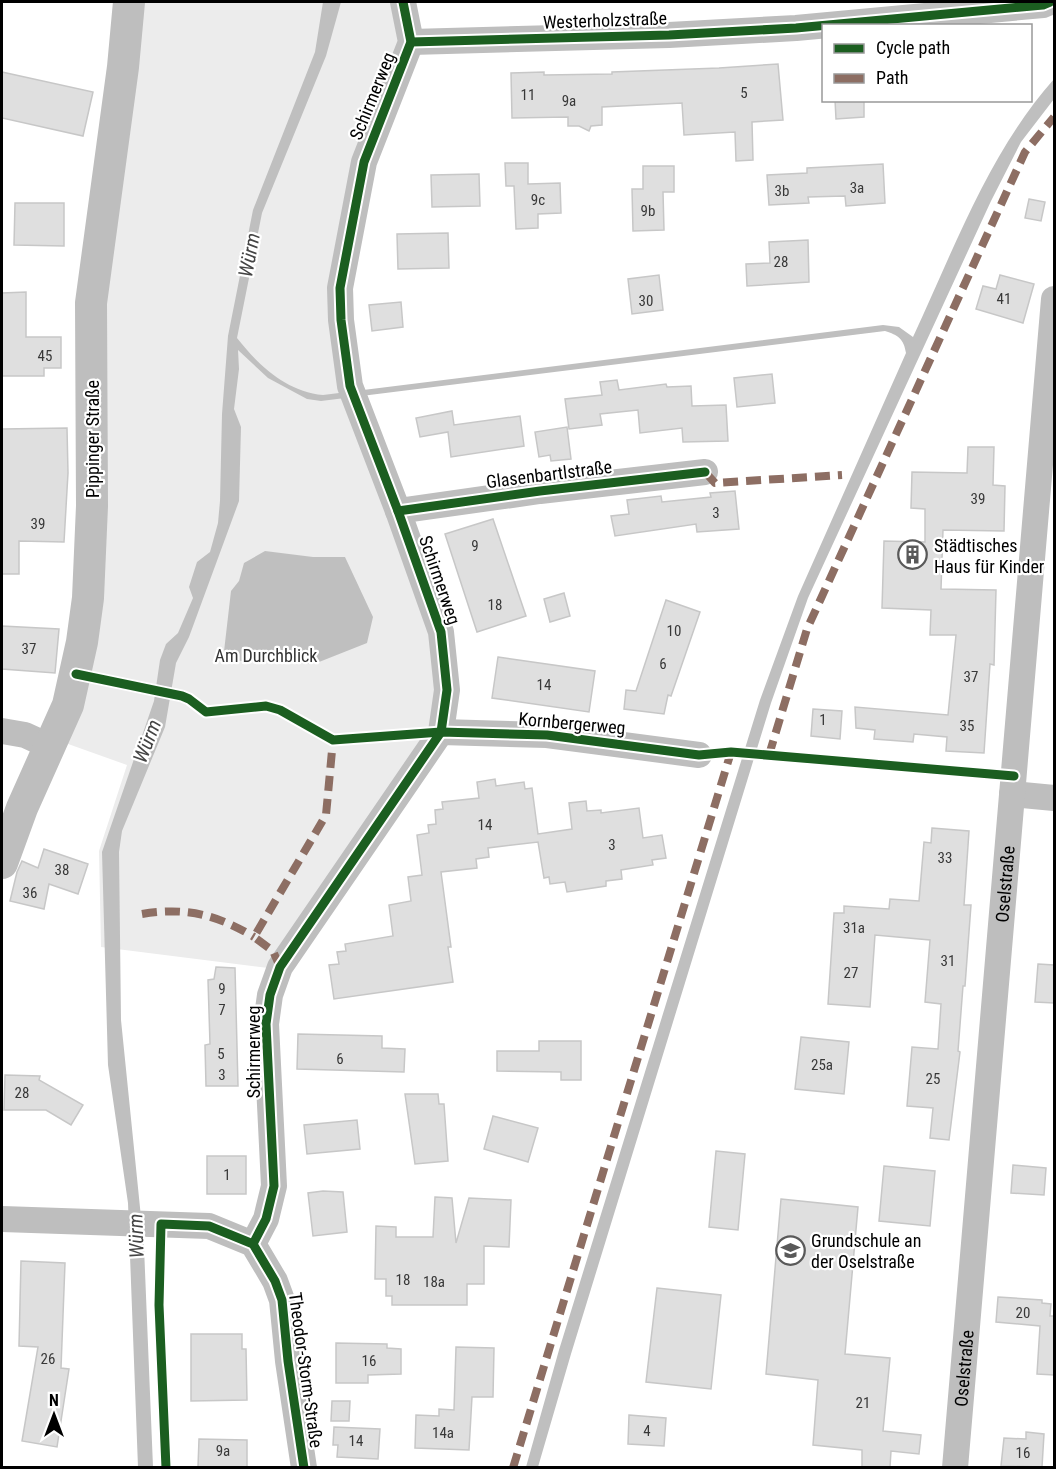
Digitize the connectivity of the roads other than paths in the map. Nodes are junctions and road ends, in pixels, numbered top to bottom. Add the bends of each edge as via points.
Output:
1 (129, 2) edge
2 (403, 2) edge
3 (1050, 2) edge
4 (830, 24) edge
5 (822, 25) edge
6 (411, 42) junction
7 (1054, 299) edge
8 (705, 472) dead end
9 (399, 511) junction
10 (2, 732) edge
11 (441, 732) junction
12 (49, 746) junction
13 (699, 755) dead end
14 (1012, 794) junction
15 (1054, 798) edge
16 (2, 863) edge
17 (2, 1218) edge
18 (253, 1244) junction
19 (304, 1467) edge
20 (955, 1467) edge

1 - 12 main road, Pippinger Straße via 91,303 92,506 88,598 69,705
2 - 6 street, Schirmerweg
3 - 4 street, Westerholzstraße
5 - 6 street, Westerholzstraße
6 - 9 street, Schirmerweg via 364,162 340,288 350,386
7 - 14 street, Oselstraße
8 - 9 street, Glasenbartlstraße
9 - 11 street, Schirmerweg via 441,632 447,690
10 - 12 street via 25,735
11 - 13 street, Kornbergerweg via 547,735
11 - 18 street, Schirmerweg via 280,967 270,995 267,1024 274,1186 267,1219
12 - 16 main road, Pippinger Straße
14 - 15 street
14 - 20 street, Oselstraße
17 - 18 street via 209,1226
18 - 19 street, Theodor-Storm-Straße via 282,1300

